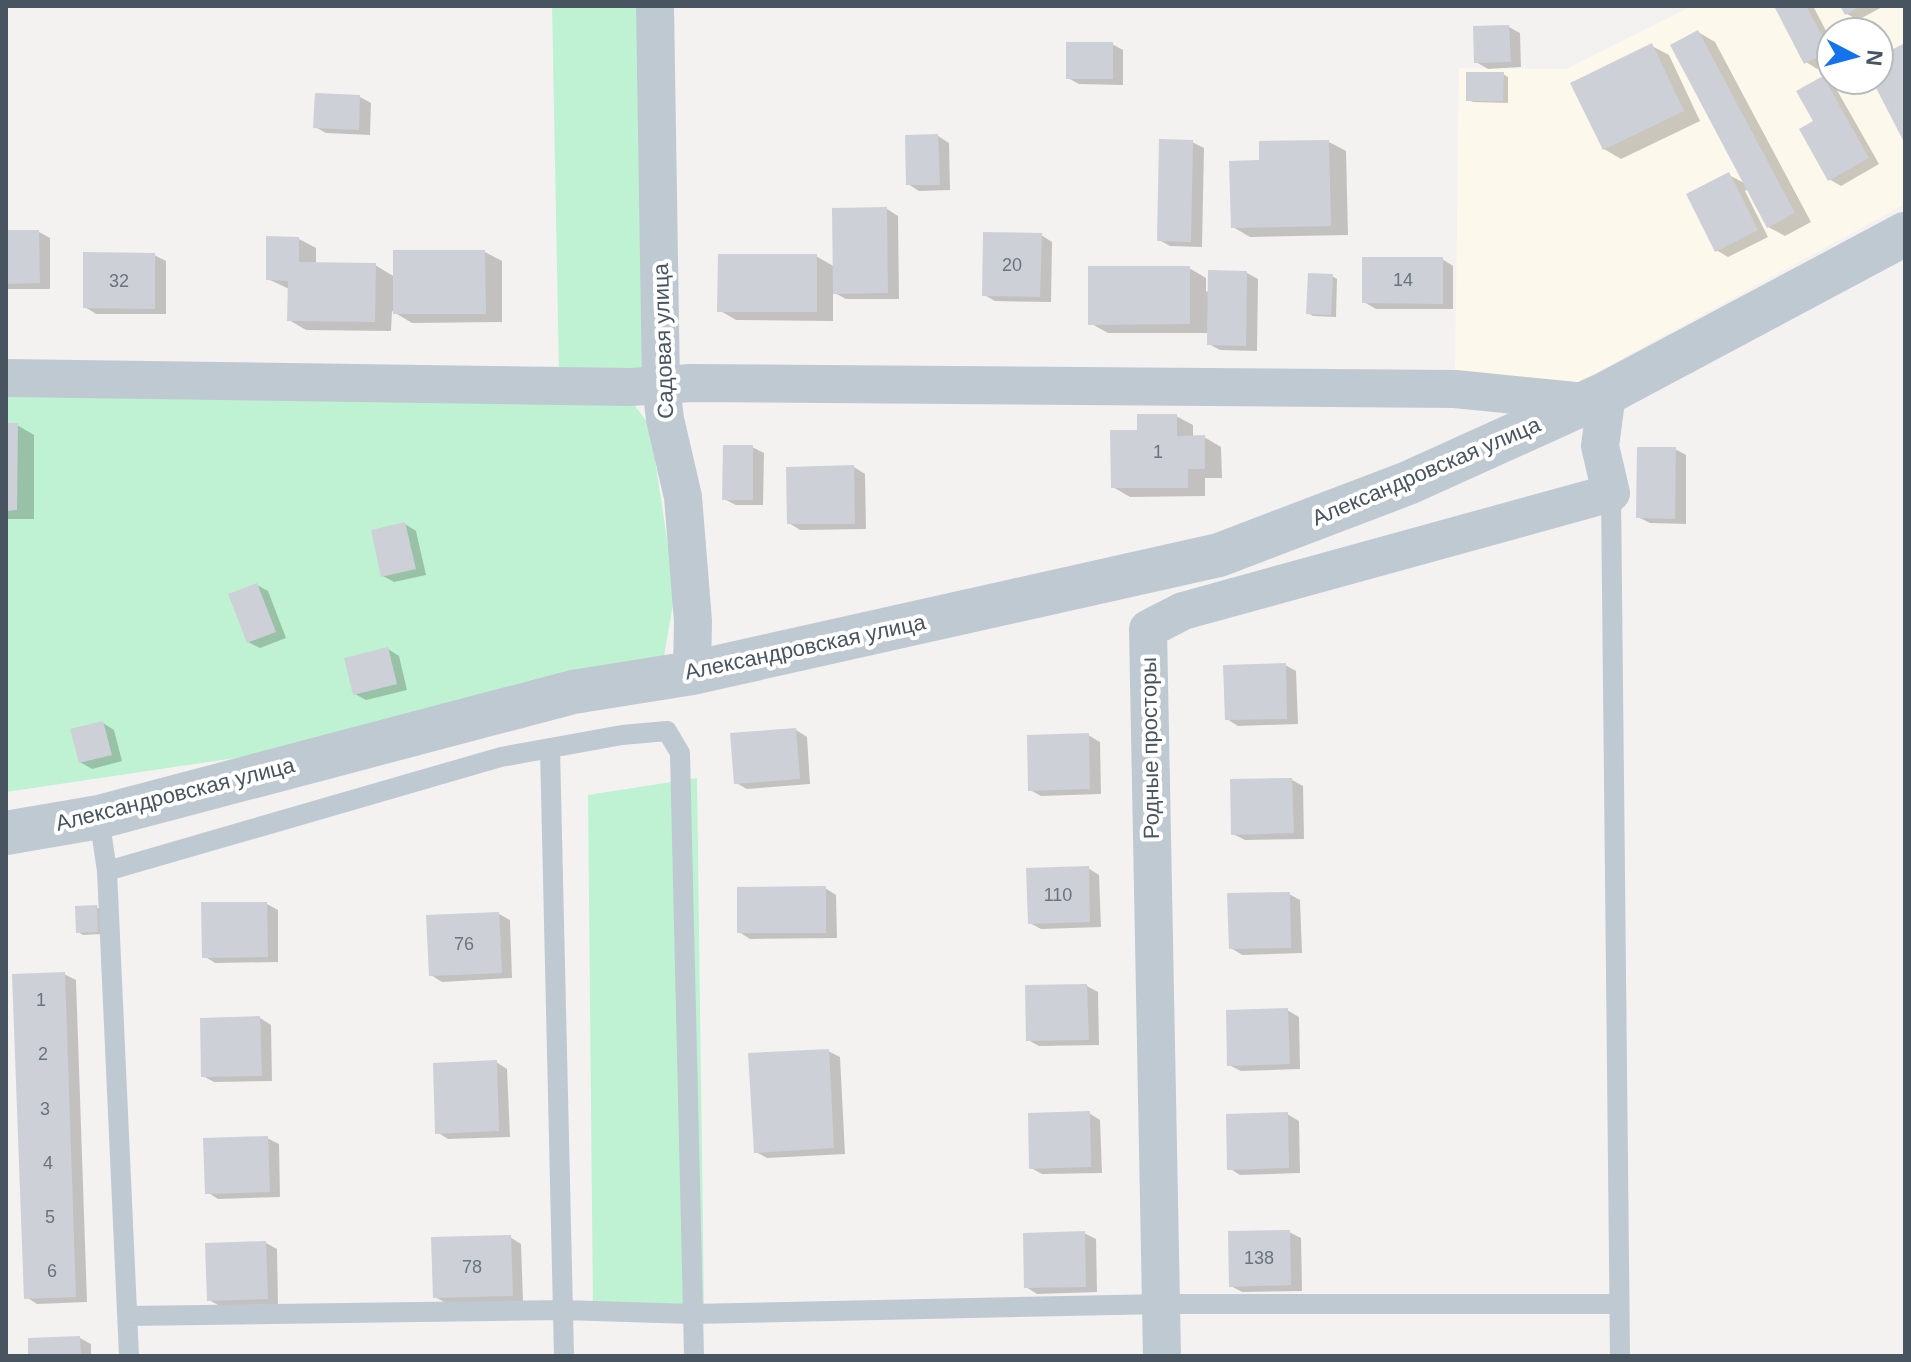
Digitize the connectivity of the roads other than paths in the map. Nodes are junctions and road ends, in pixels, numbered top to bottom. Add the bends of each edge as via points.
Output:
1 (655, 6) edge
2 (1905, 234) edge
3 (6, 378) edge
4 (661, 386) junction
5 (1596, 398) junction
6 (1611, 493) junction
7 (692, 673) junction
8 (550, 748) junction
9 (99, 817) junction
10 (6, 833) edge
11 (107, 871) junction
12 (1162, 1304) junction
13 (1619, 1304) junction
14 (563, 1310) junction
15 (692, 1314) junction
16 (128, 1316) junction
17 (129, 1356) edge
18 (564, 1356) edge
19 (694, 1356) edge
20 (1162, 1356) edge
21 (1620, 1356) edge

1 - 4 street, Садовая улица
2 - 5 street, Александровская улица
3 - 4 street, Александровская улица
4 - 5 street, Александровская улица via 1455,389
4 - 7 street, Садовая улица via 683,497
5 - 6 street
5 - 7 street, Александровская улица via 1408,483 1219,555
6 - 12 street, Родные просторы via 1183,611 1148,629
6 - 13 lane
7 - 9 street, Александровская улица via 573,692
8 - 11 lane via 501,757
8 - 14 lane
8 - 15 lane via 667,731 680,753
9 - 10 street, Александровская улица
9 - 11 lane
11 - 16 lane
12 - 13 lane
12 - 15 lane
12 - 20 street, Родные просторы
13 - 21 lane
14 - 15 lane
14 - 16 lane
14 - 18 lane
15 - 19 lane
16 - 17 lane

